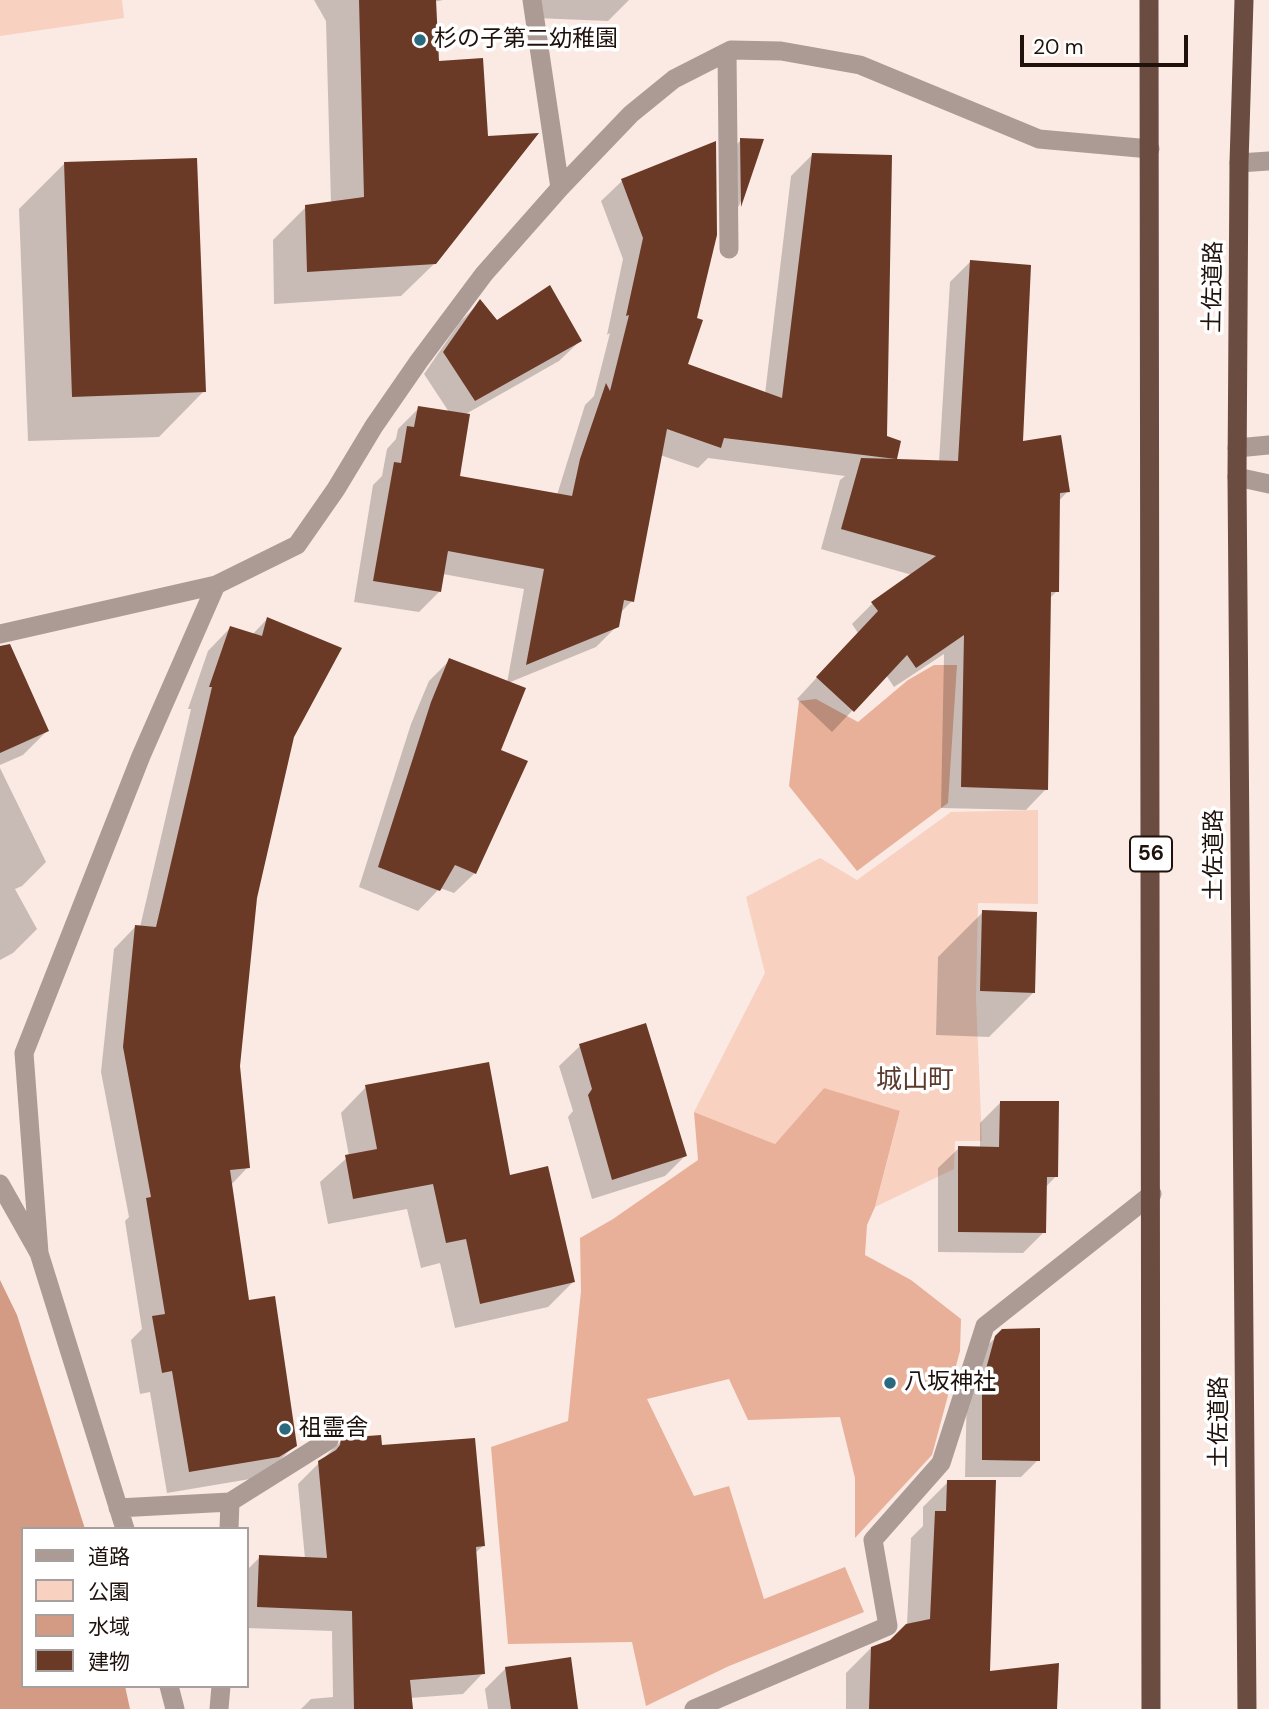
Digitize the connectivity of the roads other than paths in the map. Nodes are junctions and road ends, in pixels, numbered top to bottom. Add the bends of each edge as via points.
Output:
1 (532, 0) edge
2 (1149, 0) edge
3 (1244, 0) edge
4 (727, 52) junction
5 (1150, 149) junction
6 (1269, 161) edge
7 (1239, 163) junction
8 (560, 188) junction
9 (729, 249) dead end
10 (1269, 445) edge
11 (1237, 449) junction
12 (1237, 477) junction
13 (1269, 484) edge
14 (216, 585) junction
15 (0, 634) edge
16 (0, 1184) edge
17 (1152, 1194) junction
18 (38, 1253) junction
19 (328, 1440) dead end
20 (230, 1502) junction
21 (118, 1508) junction
22 (124, 1527) edge
23 (229, 1527) edge
24 (170, 1688) edge
25 (221, 1688) edge
26 (175, 1709) edge
27 (219, 1709) edge
28 (694, 1709) edge
29 (1152, 1709) edge
30 (1247, 1709) edge

1 - 8 street
2 - 5 highway, 56
3 - 7 highway, 土佐道路
4 - 5 street via 781,51 860,65 1039,139
4 - 8 street via 674,79 631,114
4 - 9 street
5 - 17 highway, 56
6 - 7 street
7 - 11 highway, 土佐道路
8 - 14 street via 484,274 419,361 297,545
10 - 11 street
11 - 12 highway, 土佐道路
12 - 13 street
12 - 30 highway, 土佐道路
14 - 15 street
14 - 18 street via 141,757 24,1053
16 - 18 street
17 - 28 street via 985,1326 941,1464 873,1540 888,1626
17 - 29 highway, 56
18 - 21 street
19 - 20 street
20 - 21 street
20 - 23 street
21 - 22 street
24 - 26 street
25 - 27 street

